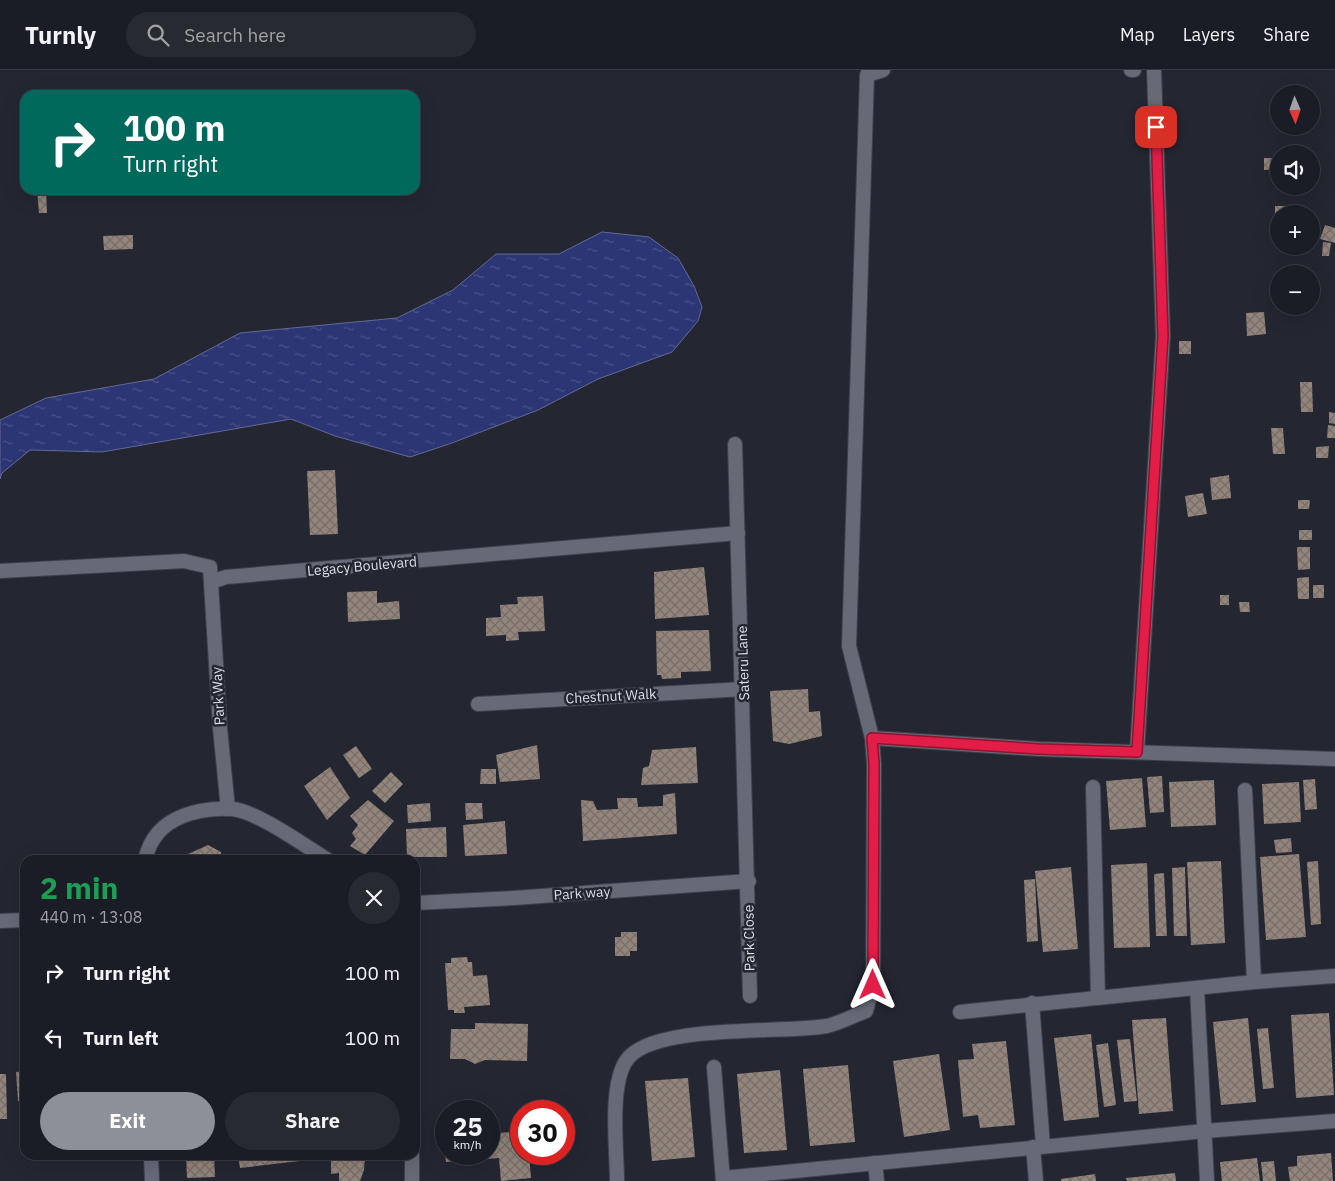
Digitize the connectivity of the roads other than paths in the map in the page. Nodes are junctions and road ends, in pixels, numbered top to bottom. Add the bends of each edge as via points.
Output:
1 (883, 70) edge
2 (1154, 70) edge
3 (735, 444) dead end
4 (738, 533) junction
5 (0, 571) edge
6 (212, 582) junction
7 (744, 689) junction
8 (478, 704) dead end
9 (872, 738) junction
10 (1137, 752) junction
11 (1335, 759) edge
12 (1093, 787) dead end
13 (1245, 790) dead end
14 (231, 809) junction
15 (148, 855) edge
16 (320, 855) edge
17 (749, 881) junction
18 (420, 903) edge
19 (0, 920) edge
20 (20, 920) edge
21 (1335, 976) edge
22 (1254, 982) junction
23 (1197, 988) junction
24 (750, 996) dead end
25 (1098, 998) junction
26 (1032, 1004) junction
27 (960, 1012) dead end
28 (714, 1067) dead end
29 (1335, 1121) edge
30 (1206, 1131) junction
31 (1038, 1147) junction
32 (151, 1160) edge
33 (412, 1160) edge
34 (875, 1163) junction
35 (723, 1180) edge
36 (152, 1181) edge
37 (412, 1181) edge
38 (617, 1181) edge
39 (877, 1181) edge
40 (1036, 1181) edge
41 (1207, 1181) edge

1 - 9 street via 867,75 849,646
2 - 10 street via 1163,336
3 - 4 street, Sateru Lane
4 - 6 street, Legacy Boulevard via 226,578
4 - 7 street, Sateru Lane
5 - 6 street via 184,561 210,567
6 - 14 street, Park Way via 220,728
7 - 8 street, Chestnut Walk
7 - 17 street, Sateru Lane
9 - 10 street
9 - 38 street via 873,985 866,1011 828,1026 674,1037 644,1045 626,1061 616,1092
10 - 11 street
12 - 25 street
13 - 22 street
14 - 15 street via 196,811 171,820 153,837
14 - 16 street via 257,818
17 - 18 street, Park way
17 - 24 street, Park Close
19 - 20 street
21 - 22 street
22 - 23 street
23 - 25 street
23 - 30 street
25 - 26 street
26 - 27 street
26 - 31 street
28 - 35 street
29 - 30 street
30 - 31 street
30 - 41 street
31 - 34 street
31 - 40 street
32 - 36 street
33 - 37 street
34 - 35 street
34 - 39 street

